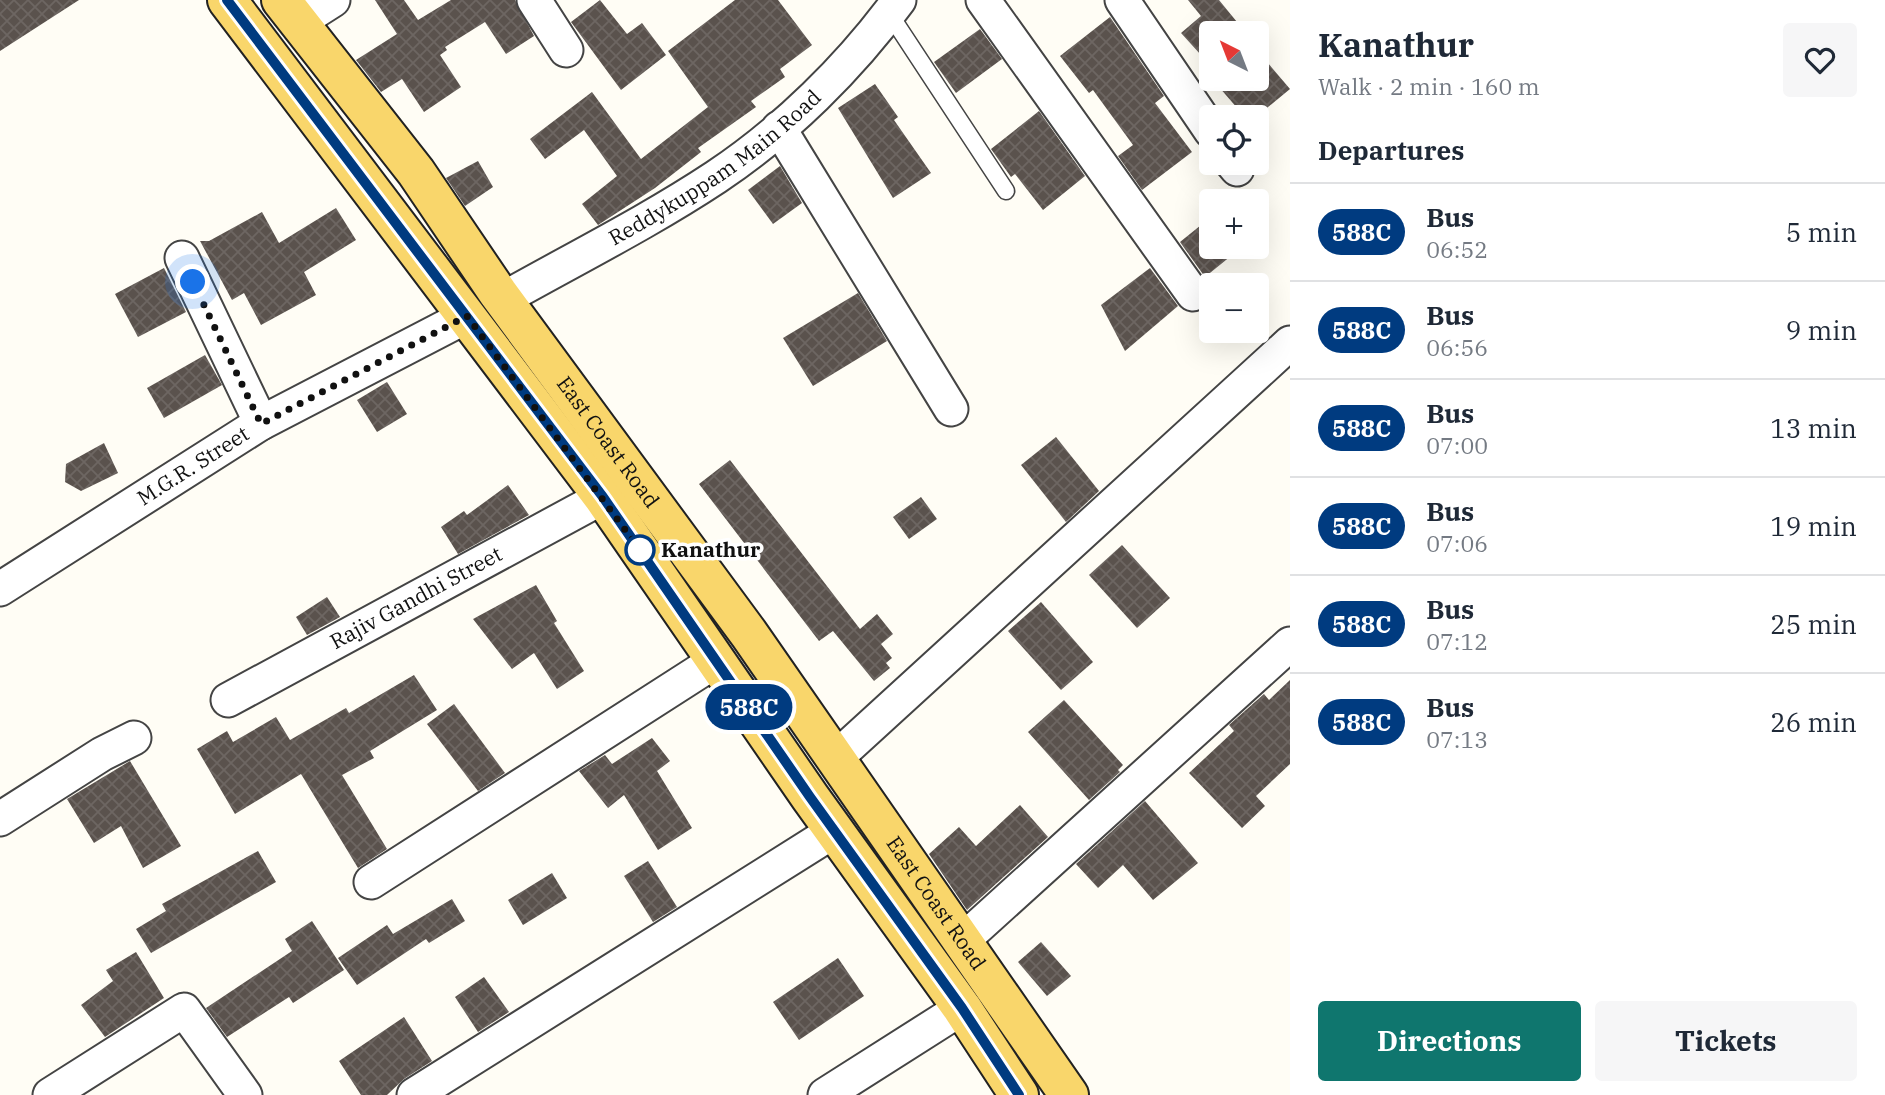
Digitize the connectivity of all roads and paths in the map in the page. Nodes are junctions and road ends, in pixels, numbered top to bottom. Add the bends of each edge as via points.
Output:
1 (227, 0) edge
2 (332, 0) edge
3 (534, 0) edge
4 (983, 0) edge
5 (1122, 0) edge
6 (894, 7) edge
7 (289, 11) edge
8 (566, 50) dead end
9 (1199, 113) edge
10 (779, 128) junction
11 (1006, 191) dead end
12 (182, 258) dead end
13 (1193, 294) dead end
14 (503, 299) junction
15 (467, 316) junction
16 (1290, 343) edge
17 (951, 410) dead end
18 (261, 424) junction
19 (603, 497) junction
20 (0, 589) edge
21 (1290, 644) edge
22 (717, 660) junction
23 (228, 700) dead end
24 (134, 738) dead end
25 (837, 757) junction
26 (0, 819) edge
27 (834, 831) junction
28 (371, 882) dead end
29 (961, 942) junction
30 (962, 1008) junction
31 (50, 1095) edge
32 (245, 1095) edge
33 (414, 1095) edge
34 (825, 1095) edge
35 (1019, 1095) edge
36 (1069, 1095) edge

1 - 15 main road, East Coast Road
2 - 7 street
3 - 8 street
4 - 13 street
5 - 9 street
6 - 10 street, Reddykuppam Main Road via 819,91
6 - 11 lane
7 - 14 main road, East Coast Road via 416,172
10 - 14 street, Reddykuppam Main Road via 681,199
10 - 17 street
12 - 18 street
14 - 15 main road
14 - 25 main road, East Coast Road
15 - 18 street, M.G.R. Street
15 - 19 main road, East Coast Road
16 - 25 street
18 - 20 street, M.G.R. Street
19 - 22 main road, East Coast Road
19 - 23 street, Rajiv Gandhi Street
21 - 29 street
22 - 27 main road, East Coast Road
22 - 28 street
24 - 26 street
25 - 29 main road, East Coast Road
27 - 30 main road, East Coast Road
27 - 33 street
29 - 36 main road, East Coast Road
30 - 34 street
30 - 35 main road, East Coast Road
31 - 32 street via 184,1010

